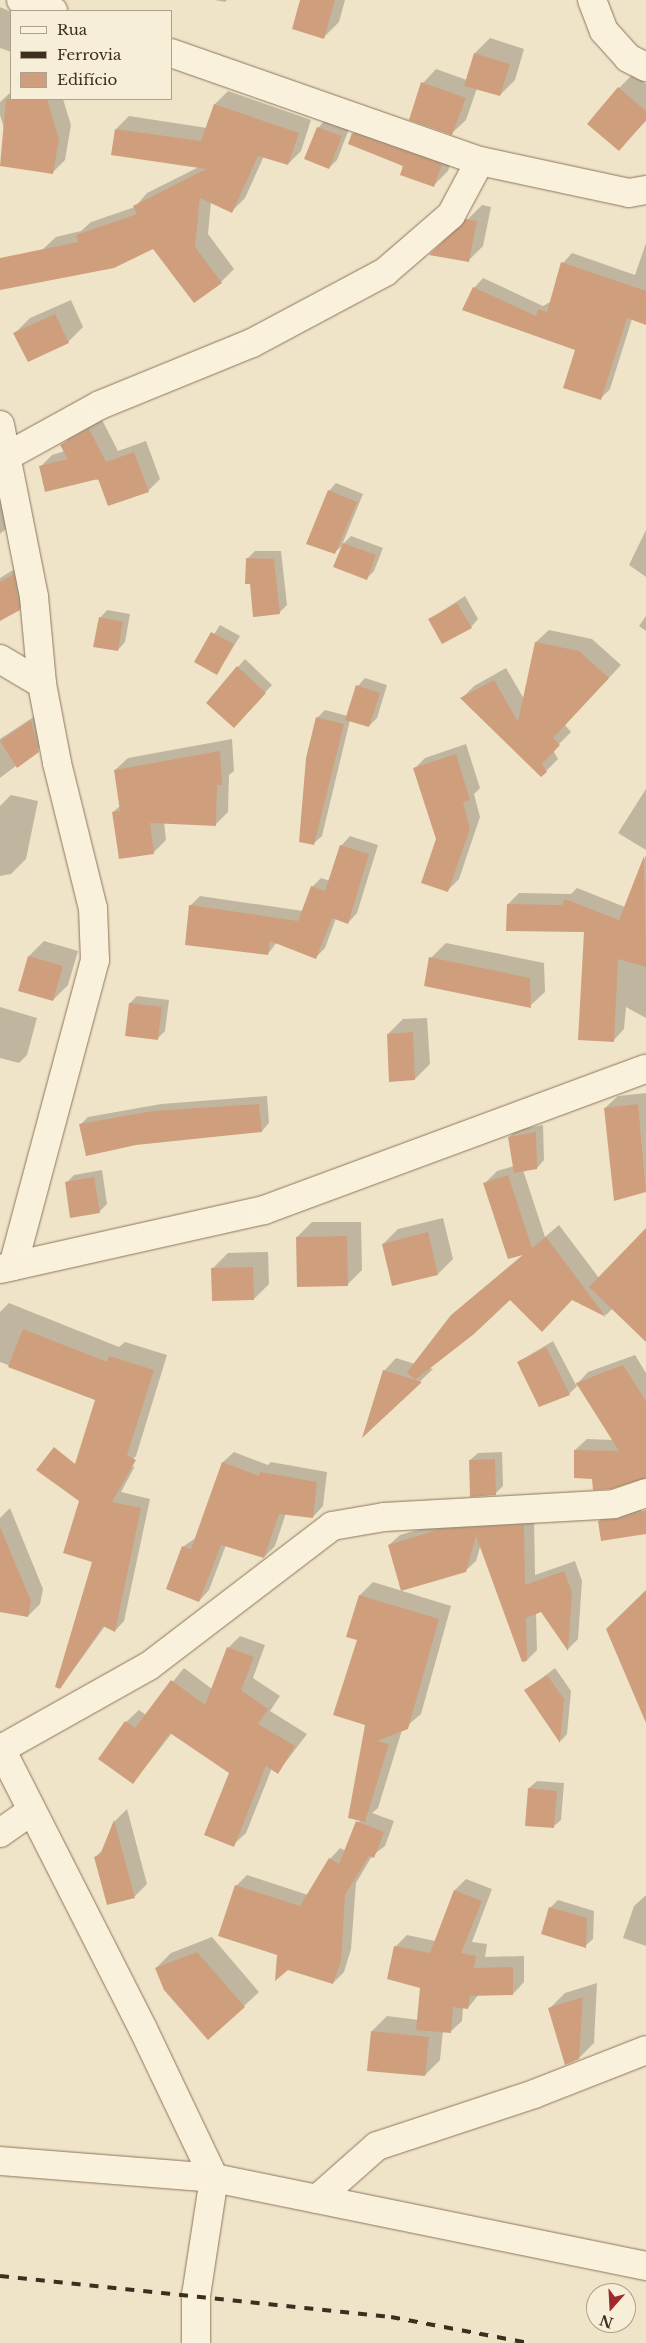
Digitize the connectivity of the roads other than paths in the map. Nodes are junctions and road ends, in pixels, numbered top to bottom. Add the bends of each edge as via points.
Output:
1 (22, 0) edge
2 (592, 0) edge
3 (50, 10) edge
4 (172, 53) edge
5 (646, 67) edge
6 (480, 162) junction
7 (646, 190) edge
8 (0, 425) edge
9 (3, 458) edge
10 (0, 659) edge
11 (42, 684) junction
12 (646, 1069) edge
13 (7, 1268) edge
14 (646, 1493) edge
15 (1, 1748) edge
16 (32, 1811) junction
17 (0, 1833) edge
18 (646, 2050) edge
19 (0, 2161) edge
20 (214, 2178) junction
21 (317, 2199) junction
22 (646, 2266) edge
23 (196, 2343) edge

1 - 3 street
2 - 5 street via 604,31 628,58
4 - 6 street
6 - 7 street via 629,193
6 - 9 street via 451,215 385,272 252,343 100,405
8 - 9 street
9 - 11 street via 34,597
10 - 11 street
11 - 13 street via 57,763 94,908 95,960
12 - 13 street via 264,1210
14 - 15 street via 614,1504 384,1517 332,1526 150,1666
15 - 16 street
16 - 17 street
16 - 20 street via 143,2028
18 - 21 street via 534,2094 376,2146
19 - 20 street
20 - 21 street
20 - 23 street via 196,2295
21 - 22 street

